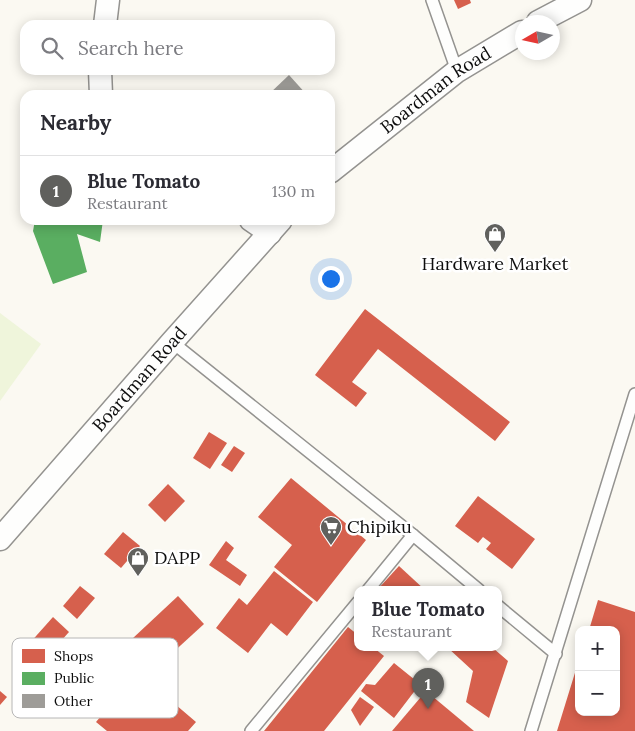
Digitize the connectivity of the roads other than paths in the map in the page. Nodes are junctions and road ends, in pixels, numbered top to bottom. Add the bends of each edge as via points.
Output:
1 (108, 0) edge
2 (432, 0) edge
3 (580, 0) edge
4 (551, 15) edge
5 (106, 20) edge
6 (515, 36) edge
7 (456, 72) junction
8 (100, 75) edge
9 (101, 90) edge
10 (335, 168) edge
11 (275, 226) edge
12 (172, 342) junction
13 (635, 394) edge
14 (413, 536) junction
15 (0, 539) edge
16 (371, 586) edge
17 (474, 586) edge
18 (354, 607) edge
19 (502, 609) edge
20 (556, 654) junction
21 (251, 731) edge
22 (531, 731) edge

1 - 5 street
2 - 7 lane
3 - 4 street
6 - 7 street, Boardman Road
7 - 10 street, Boardman Road
8 - 9 street
11 - 12 street, Boardman Road
12 - 14 lane
12 - 15 street, Boardman Road
13 - 20 lane
14 - 16 lane
14 - 17 lane
18 - 21 lane
19 - 20 lane
20 - 22 lane

